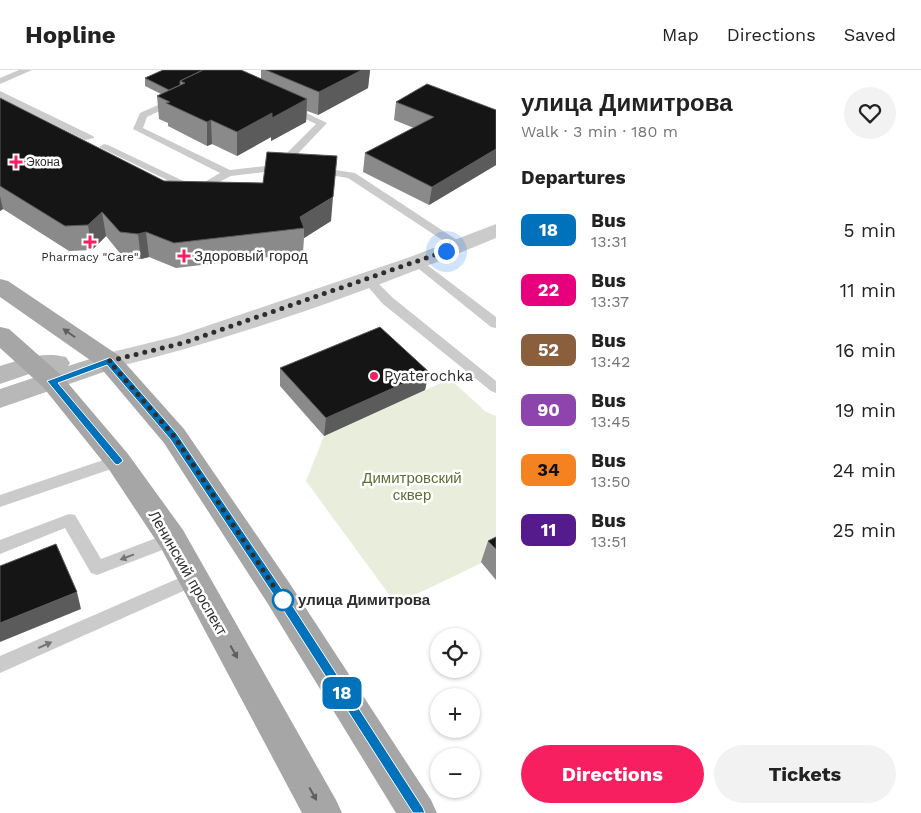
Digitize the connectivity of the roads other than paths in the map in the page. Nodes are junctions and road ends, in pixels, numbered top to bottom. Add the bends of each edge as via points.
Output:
1 (27, 70) edge
2 (0, 81) edge
3 (0, 94) edge
4 (187, 95) edge
5 (276, 103) edge
6 (89, 138) dead end
7 (104, 147) dead end
8 (280, 166) junction
9 (228, 173) junction
10 (496, 230) edge
11 (460, 246) junction
12 (418, 262) junction
13 (368, 280) junction
14 (0, 286) edge
15 (496, 324) edge
16 (0, 335) edge
17 (109, 361) junction
18 (42, 373) junction
19 (0, 375) edge
20 (496, 388) edge
21 (0, 399) edge
22 (118, 461) junction
23 (0, 501) edge
24 (172, 539) junction
25 (0, 547) edge
26 (194, 579) junction
27 (0, 665) edge
28 (323, 813) edge
29 (418, 813) edge

1 - 2 lane
3 - 6 lane
4 - 9 lane via 143,115 138,129
5 - 8 lane via 322,122
7 - 9 lane via 196,191
8 - 9 lane
8 - 11 lane via 351,175
10 - 11 street
11 - 12 street
12 - 13 street
12 - 15 lane
13 - 17 street via 183,343
13 - 20 lane via 388,301
17 -> 14 main road
16 - 18 main road, Ленинский проспект
17 - 18 main road
17 - 29 main road via 174,436
18 - 19 main road
18 - 21 main road
18 - 22 main road, Ленинский проспект
22 - 23 lane
22 - 24 main road, Ленинский проспект
24 -> 25 lane via 97,568 69,520
24 - 26 main road, Ленинский проспект
27 -> 26 lane
26 -> 28 main road, Ленинский проспект

